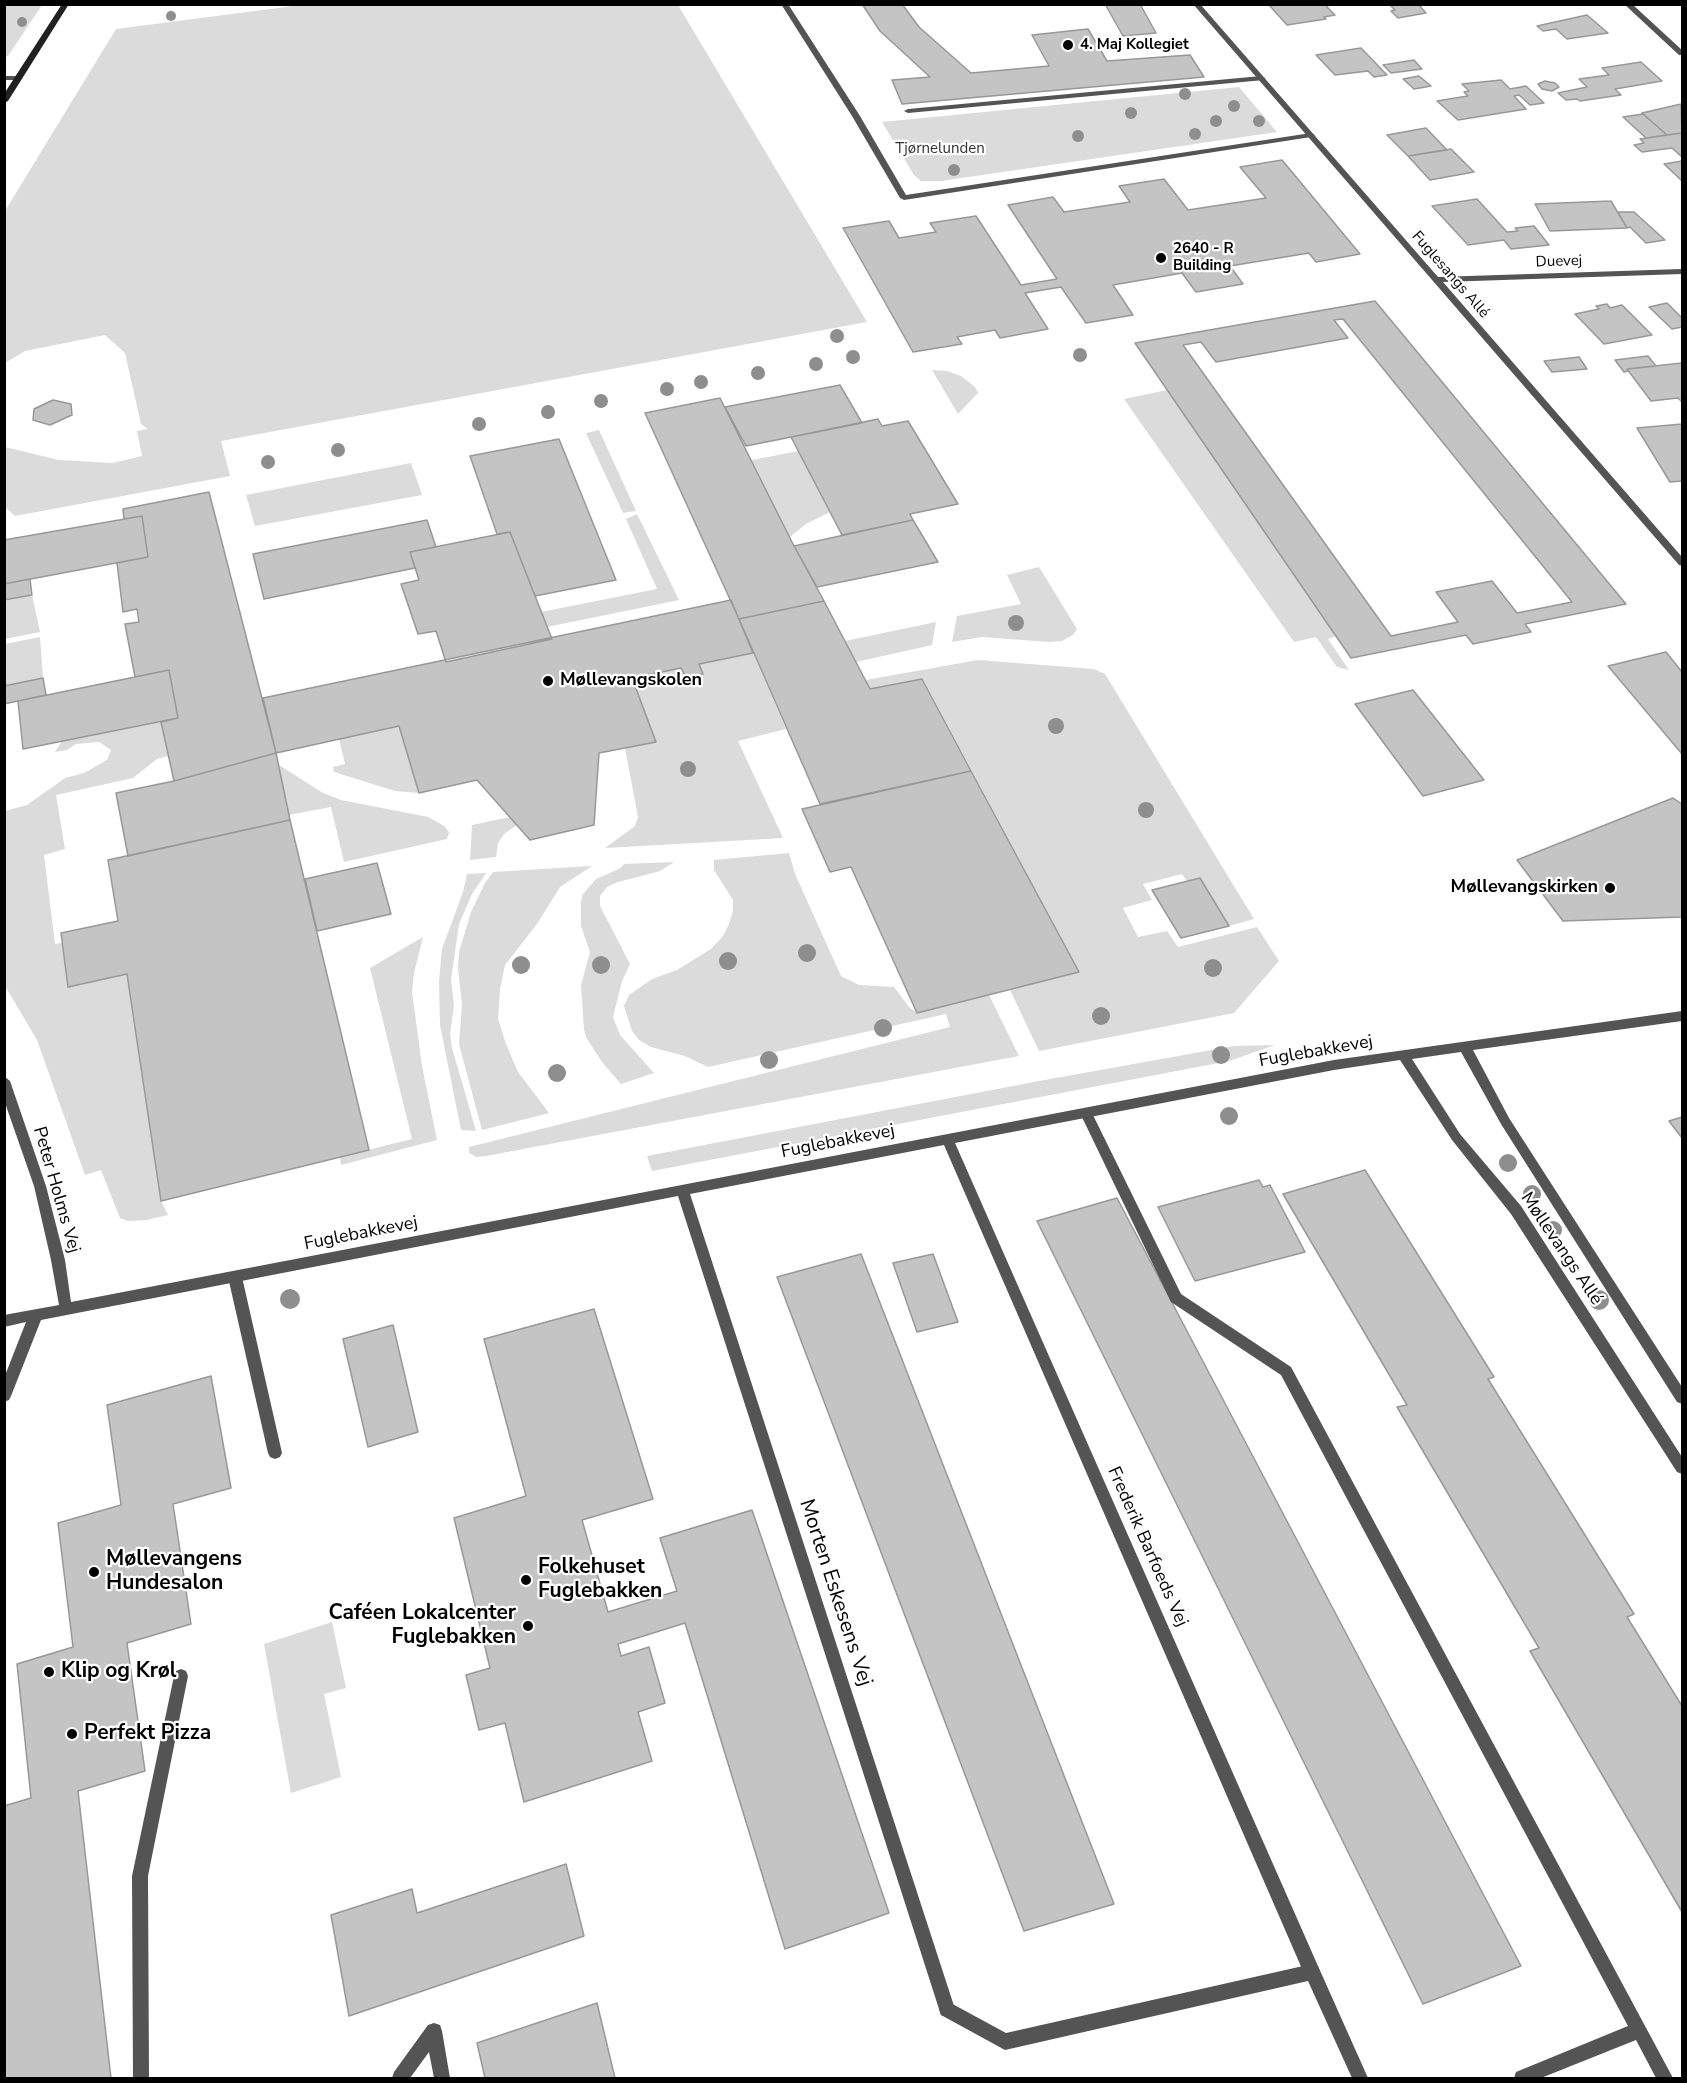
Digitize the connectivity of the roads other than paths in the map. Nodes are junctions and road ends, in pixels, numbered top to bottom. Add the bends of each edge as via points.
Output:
1 (66, 4) edge
2 (784, 4) edge
3 (1196, 4) edge
4 (1627, 4) edge
5 (1683, 53) edge
6 (4, 78) edge
7 (19, 78) junction
8 (1261, 78) junction
9 (4, 101) edge
10 (908, 111) dead end
11 (1311, 135) junction
12 (1683, 271) edge
13 (1436, 280) junction
14 (1683, 563) edge
15 (1683, 1016) edge
16 (1465, 1047) junction
17 (1403, 1055) junction
18 (4, 1081) edge
19 (1086, 1113) junction
20 (947, 1138) junction
21 (683, 1191) junction
22 (236, 1277) junction
23 (66, 1310) junction
24 (36, 1315) junction
25 (4, 1321) edge
26 (4, 1396) edge
27 (1683, 1398) edge
28 (275, 1453) dead end
29 (1683, 1468) edge
30 (181, 1676) dead end
31 (1312, 1972) junction
32 (1639, 2030) junction
33 (141, 2079) edge
34 (400, 2079) edge
35 (442, 2079) edge
36 (1360, 2079) edge
37 (1522, 2079) edge
38 (1665, 2079) edge

1 - 7 main road
2 - 11 street via 904,198
3 - 8 street, Fuglesangs Allé
4 - 5 street
6 - 7 street
7 - 9 main road
8 - 10 street
8 - 11 street, Fuglesangs Allé
11 - 13 street, Fuglesangs Allé
12 - 13 street, Duevej
13 - 14 street, Fuglesangs Allé
15 - 16 street, Fuglebakkevej
16 - 17 street, Fuglebakkevej
16 - 27 street, Møllevangs Allé via 1505,1121
17 - 19 street, Fuglebakkevej
17 - 29 street, Møllevangs Allé via 1456,1137 1516,1210
18 - 23 street, Peter Holms Vej via 40,1186
19 - 20 street, Fuglebakkevej
19 - 32 street via 1176,1298 1286,1371
20 - 21 street, Fuglebakkevej
20 - 31 street, Frederik Barfoeds Vej
21 - 22 street, Fuglebakkevej
21 - 31 street, Morten Eskesens Vej via 947,2009 1005,2042
22 - 23 street, Fuglebakkevej
22 - 28 street
23 - 24 street, Fuglebakkevej
24 - 25 street, Fuglebakkevej
24 - 26 street
30 - 33 street via 140,1876
31 - 36 street, Frederik Barfoeds Vej
32 - 37 street
32 - 38 street
34 - 35 street via 434,2031

